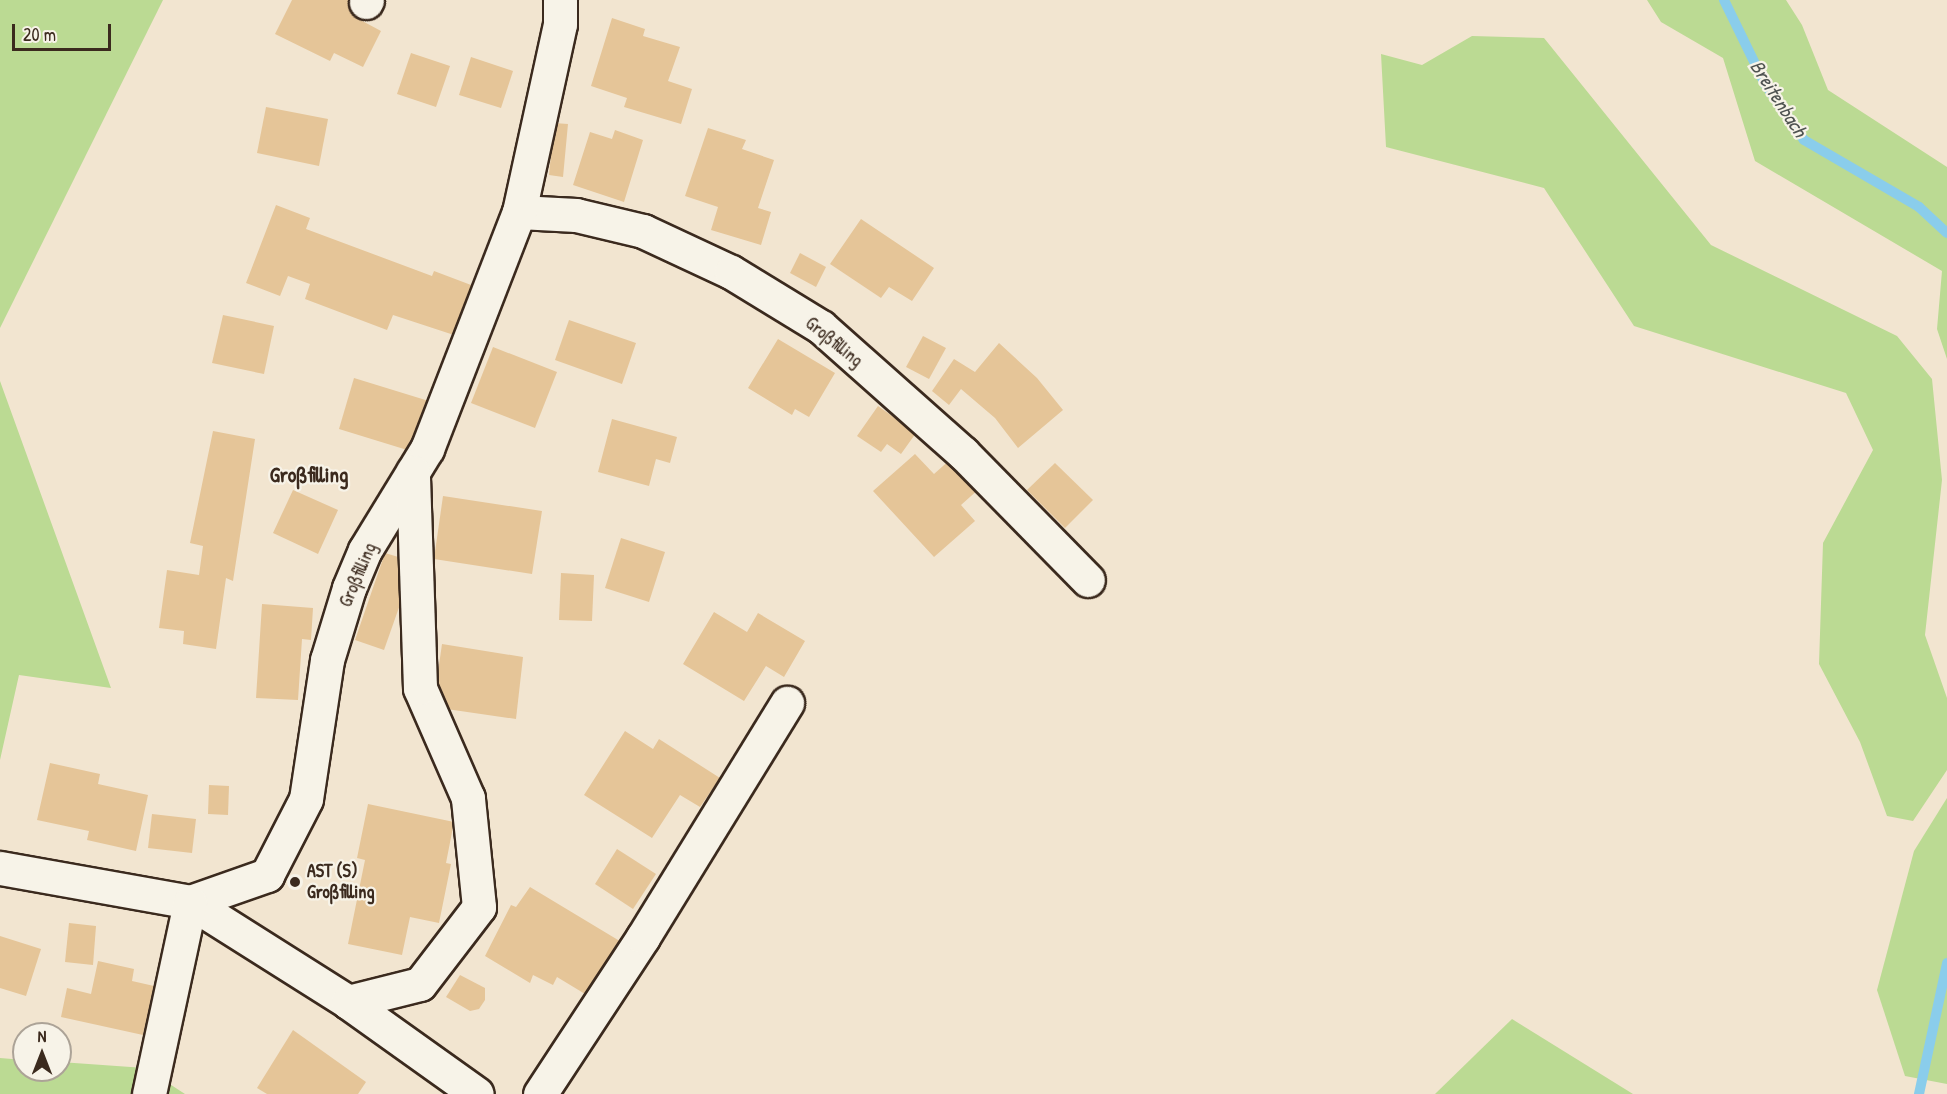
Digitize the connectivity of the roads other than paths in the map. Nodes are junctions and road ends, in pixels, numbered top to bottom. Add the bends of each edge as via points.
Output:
1 (560, 0) edge
2 (519, 212) junction
3 (413, 472) junction
4 (1088, 580) dead end
5 (787, 703) dead end
6 (0, 868) edge
7 (190, 902) junction
8 (348, 1002) junction
9 (149, 1094) edge
10 (477, 1094) edge
11 (540, 1094) edge

1 - 2 street, Großfilling via 560,24
2 - 3 street, Großfilling via 427,449
2 - 4 street, Großfilling via 576,215 643,231 731,272 821,327 963,453
3 - 7 street, Großfilling via 365,550 350,588 327,660 306,799 267,875
3 - 8 street via 420,688 468,798 479,907 420,984
5 - 11 street via 643,937
6 - 7 street, Großfilling
7 - 8 street, Großfilling
7 - 9 street
8 - 10 street, Großfilling

